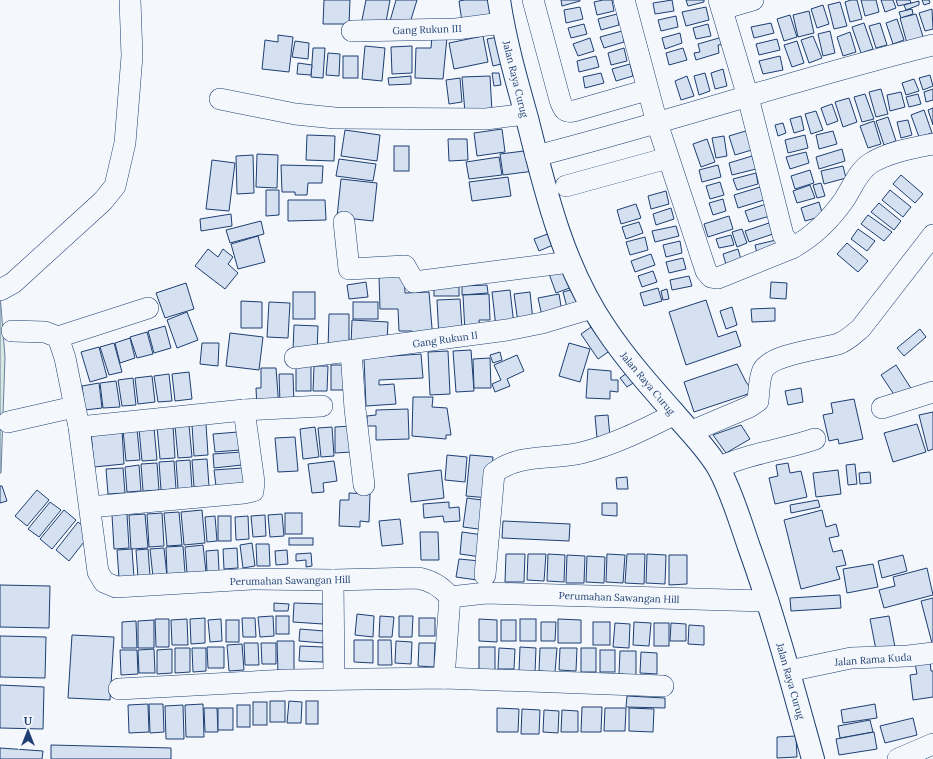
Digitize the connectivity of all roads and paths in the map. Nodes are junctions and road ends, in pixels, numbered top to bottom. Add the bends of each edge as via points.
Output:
1 (130, 0) edge
2 (499, 0) edge
3 (533, 0) edge
4 (624, 0) edge
5 (753, 0) edge
6 (721, 5) edge
7 (502, 23) junction
8 (352, 32) dead end
9 (933, 45) edge
10 (647, 90) junction
11 (748, 97) junction
12 (220, 99) dead end
13 (526, 114) junction
14 (657, 123) junction
15 (933, 144) edge
16 (536, 156) junction
17 (668, 158) junction
18 (566, 186) dead end
19 (344, 222) dead end
20 (933, 235) edge
21 (792, 248) junction
22 (570, 262) junction
23 (0, 290) edge
24 (148, 308) dead end
25 (592, 308) junction
26 (12, 332) dead end
27 (58, 338) junction
28 (351, 351) junction
29 (295, 358) dead end
30 (933, 392) edge
31 (74, 406) junction
32 (322, 406) dead end
33 (882, 408) dead end
34 (244, 410) junction
35 (675, 414) junction
36 (8, 422) dead end
37 (79, 427) junction
38 (690, 432) junction
39 (815, 438) dead end
40 (718, 468) junction
41 (364, 485) dead end
42 (90, 507) junction
43 (485, 575) dead end
44 (333, 580) junction
45 (450, 597) junction
46 (768, 601) junction
47 (933, 653) edge
48 (789, 671) junction
49 (444, 678) junction
50 (334, 679) junction
51 (663, 686) dead end
52 (119, 689) dead end
53 (933, 744) edge
54 (813, 759) edge
55 (898, 759) edge

1 - 23 street via 132,63 125,143 115,186 98,206 13,283
2 - 7 main road, Jalan Raya Curug
3 - 10 street via 564,111 568,113
4 - 10 street
5 - 6 street
6 - 11 street
7 - 8 street, Gang Rukun III via 456,29
7 - 13 main road, Jalan Raya Curug
9 - 11 street via 886,56
10 - 14 street
11 - 14 street
11 - 21 street via 783,235
12 - 13 street via 296,114 335,118 486,119
13 - 16 main road, Jalan Raya Curug
14 - 16 street
14 - 17 street
15 - 21 street via 887,156 871,163 862,171 844,200 821,228
16 - 22 main road, Jalan Raya Curug
17 - 18 street
17 - 21 street via 706,271 711,277 718,278
19 - 22 street via 349,269 406,266 414,282
20 - 38 street via 861,328 850,337 840,343 782,357 772,362 764,370 758,401
22 - 25 main road, Jalan Raya Curug
24 - 27 street
25 - 28 street, Gang Rukun II via 507,330
25 - 35 main road, Jalan Raya Curug via 625,356
26 - 27 street via 44,332
27 - 31 street, Perumahan Sawangan Hill via 65,358
28 - 29 street, Gang Rukun II
28 - 41 street
30 - 33 street
31 - 36 street
31 - 37 street, Perumahan Sawangan Hill
32 - 34 street
34 - 37 street
34 - 42 street via 253,491
35 - 38 main road, Jalan Raya Curug
35 - 43 street via 620,440 582,453 503,465 494,473
37 - 42 street, Perumahan Sawangan Hill
38 - 40 main road, Jalan Raya Curug
39 - 40 street via 735,460
40 - 46 main road, Jalan Raya Curug via 732,498
42 - 44 street, Perumahan Sawangan Hill via 98,572 104,582 116,587 252,579
44 - 45 street, Perumahan Sawangan Hill via 417,578 436,584
44 - 50 street
45 - 46 street, Perumahan Sawangan Hill via 486,593
45 - 49 street
46 - 48 main road, Jalan Raya Curug
47 - 48 street, Jalan Rama Kuda via 851,658
48 - 54 main road, Jalan Raya Curug
49 - 50 street
49 - 51 street
50 - 52 street
53 - 55 street

